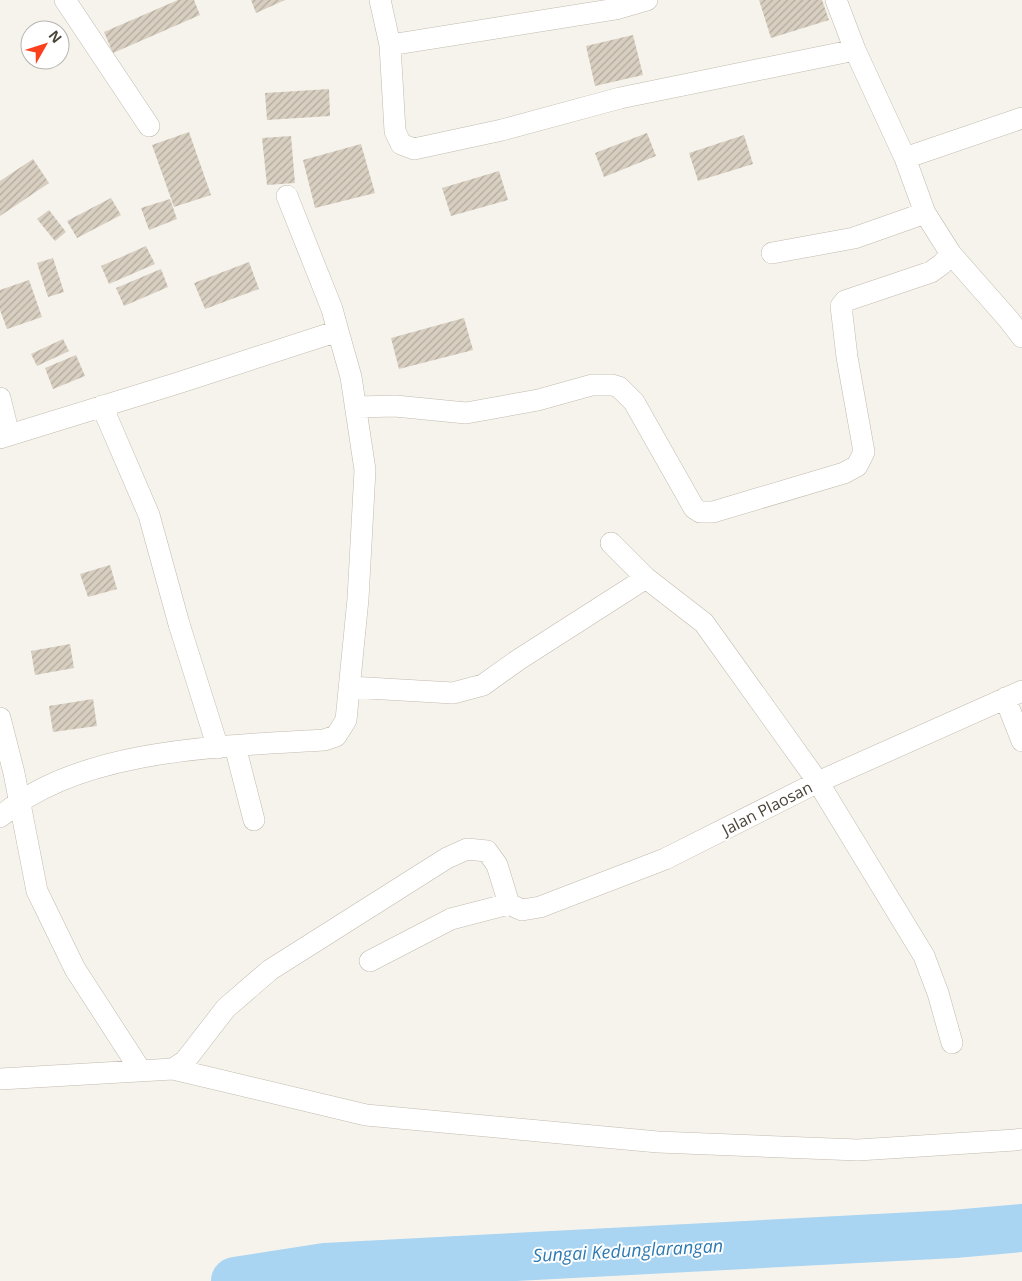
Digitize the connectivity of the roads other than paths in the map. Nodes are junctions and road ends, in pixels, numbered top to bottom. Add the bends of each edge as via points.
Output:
1 (65, 0) edge
2 (380, 0) edge
3 (647, 0) edge
4 (836, 0) edge
5 (390, 45) junction
6 (855, 50) junction
7 (1022, 118) edge
8 (149, 126) dead end
9 (905, 158) junction
10 (287, 196) dead end
11 (925, 213) junction
12 (772, 254) dead end
13 (951, 254) junction
14 (338, 331) junction
15 (1022, 337) edge
16 (0, 398) edge
17 (102, 406) junction
18 (357, 407) junction
19 (4, 437) edge
20 (611, 543) dead end
21 (646, 578) junction
22 (350, 687) junction
23 (1014, 695) edge
24 (0, 718) edge
25 (1022, 741) edge
26 (226, 747) junction
27 (818, 782) junction
28 (20, 801) junction
29 (0, 817) edge
30 (254, 820) dead end
31 (509, 904) junction
32 (370, 961) dead end
33 (952, 1043) dead end
34 (173, 1070) junction
35 (141, 1071) junction
36 (0, 1078) edge
37 (1022, 1139) edge

1 - 8 street
2 - 5 street
3 - 5 street via 616,9
4 - 6 street
5 - 6 street via 394,131 401,144 414,149 502,130 620,98
6 - 9 street
7 - 9 street
9 - 11 street
10 - 14 street
11 - 12 street via 854,238
11 - 13 street
13 - 15 street
13 - 18 street via 931,272 846,301 841,306 864,452 857,466 844,473 713,512 700,512 694,508 634,402 619,387 592,385 538,400 466,413 395,406
14 - 17 street
14 - 18 street
16 - 19 street
17 - 19 street
17 - 26 street via 149,515 179,624
18 - 22 street via 365,470
20 - 21 street
21 - 22 street via 483,685 453,693
21 - 27 street via 704,623
22 - 26 street via 346,720 336,736 324,740
23 - 25 street
23 - 27 street, Jalan Plaosan
24 - 28 street
26 - 28 street via 147,756 105,766 59,780
26 - 30 street
27 - 31 street, Jalan Plaosan via 666,859 540,907 522,910
27 - 33 street via 924,956
28 - 29 street
28 - 35 street via 37,891 75,969
31 - 32 street via 451,919
31 - 34 street via 498,865 487,851 467,849 447,858 270,970 226,1008 185,1061
34 - 35 street
34 - 37 street via 366,1115 658,1142 858,1150
35 - 36 street

